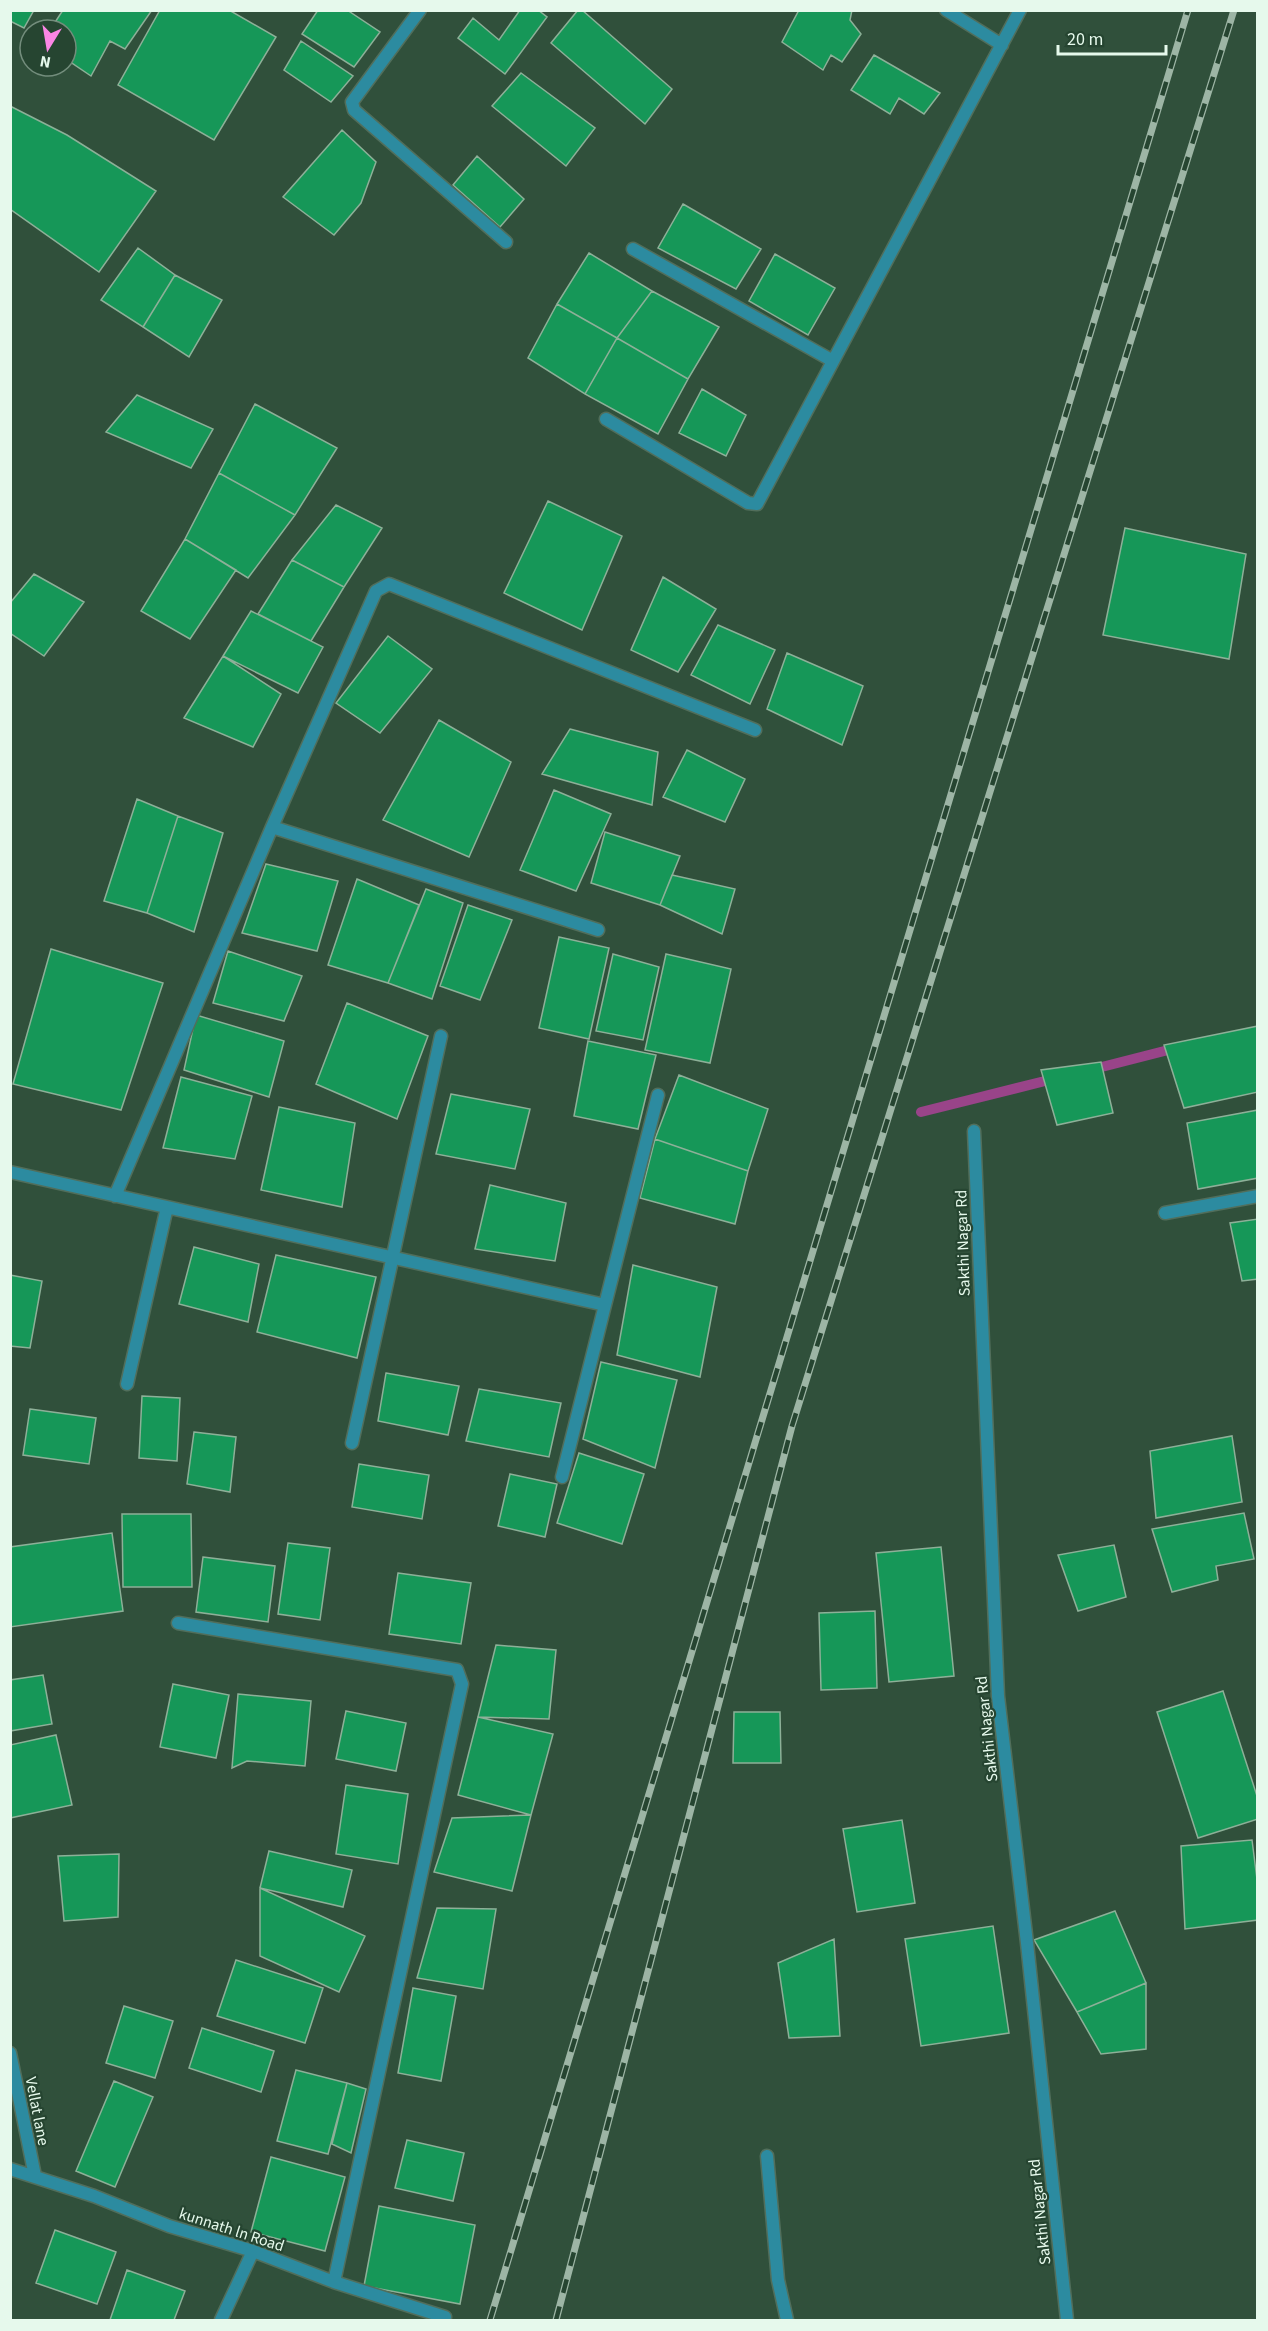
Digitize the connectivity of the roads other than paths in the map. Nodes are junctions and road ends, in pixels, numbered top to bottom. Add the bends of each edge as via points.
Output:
1 (420, 10) edge
2 (946, 10) edge
3 (1020, 10) edge
4 (1002, 45) junction
5 (506, 242) dead end
6 (633, 249) dead end
7 (833, 361) junction
8 (606, 419) dead end
9 (755, 730) dead end
10 (272, 827) junction
11 (598, 930) dead end
12 (441, 1036) dead end
13 (658, 1095) dead end
14 (974, 1131) dead end
15 (10, 1172) edge
16 (115, 1196) junction
17 (1257, 1196) edge
18 (167, 1207) junction
19 (1165, 1213) dead end
20 (393, 1258) junction
21 (605, 1305) junction
22 (127, 1384) dead end
23 (352, 1443) dead end
24 (562, 1477) dead end
25 (178, 1623) dead end
26 (10, 2053) edge
27 (767, 2156) dead end
28 (10, 2169) edge
29 (35, 2176) junction
30 (253, 2251) junction
31 (334, 2282) junction
32 (445, 2317) dead end
33 (221, 2320) edge
34 (787, 2320) edge
35 (1067, 2320) edge

1 - 5 street via 352,102 354,111
2 - 4 street
3 - 4 street
4 - 7 street
6 - 7 street
7 - 8 street via 757,504 748,503
9 - 10 street via 389,584 376,591
10 - 11 street
10 - 16 street
12 - 20 street
13 - 21 street
14 - 35 street, Sakthi Nagar Rd via 998,1696
15 - 16 street
16 - 18 street
17 - 19 street
18 - 20 street
18 - 22 street
20 - 21 street
20 - 23 street
21 - 24 street
25 - 31 street via 457,1670 462,1684
26 - 29 street, Vellat lane
27 - 34 street via 778,2280
28 - 29 street, kunnath ln Road
29 - 30 street, kunnath ln Road via 170,2226
30 - 31 street, kunnath ln Road
30 - 33 street
31 - 32 street, kunnath ln Road

